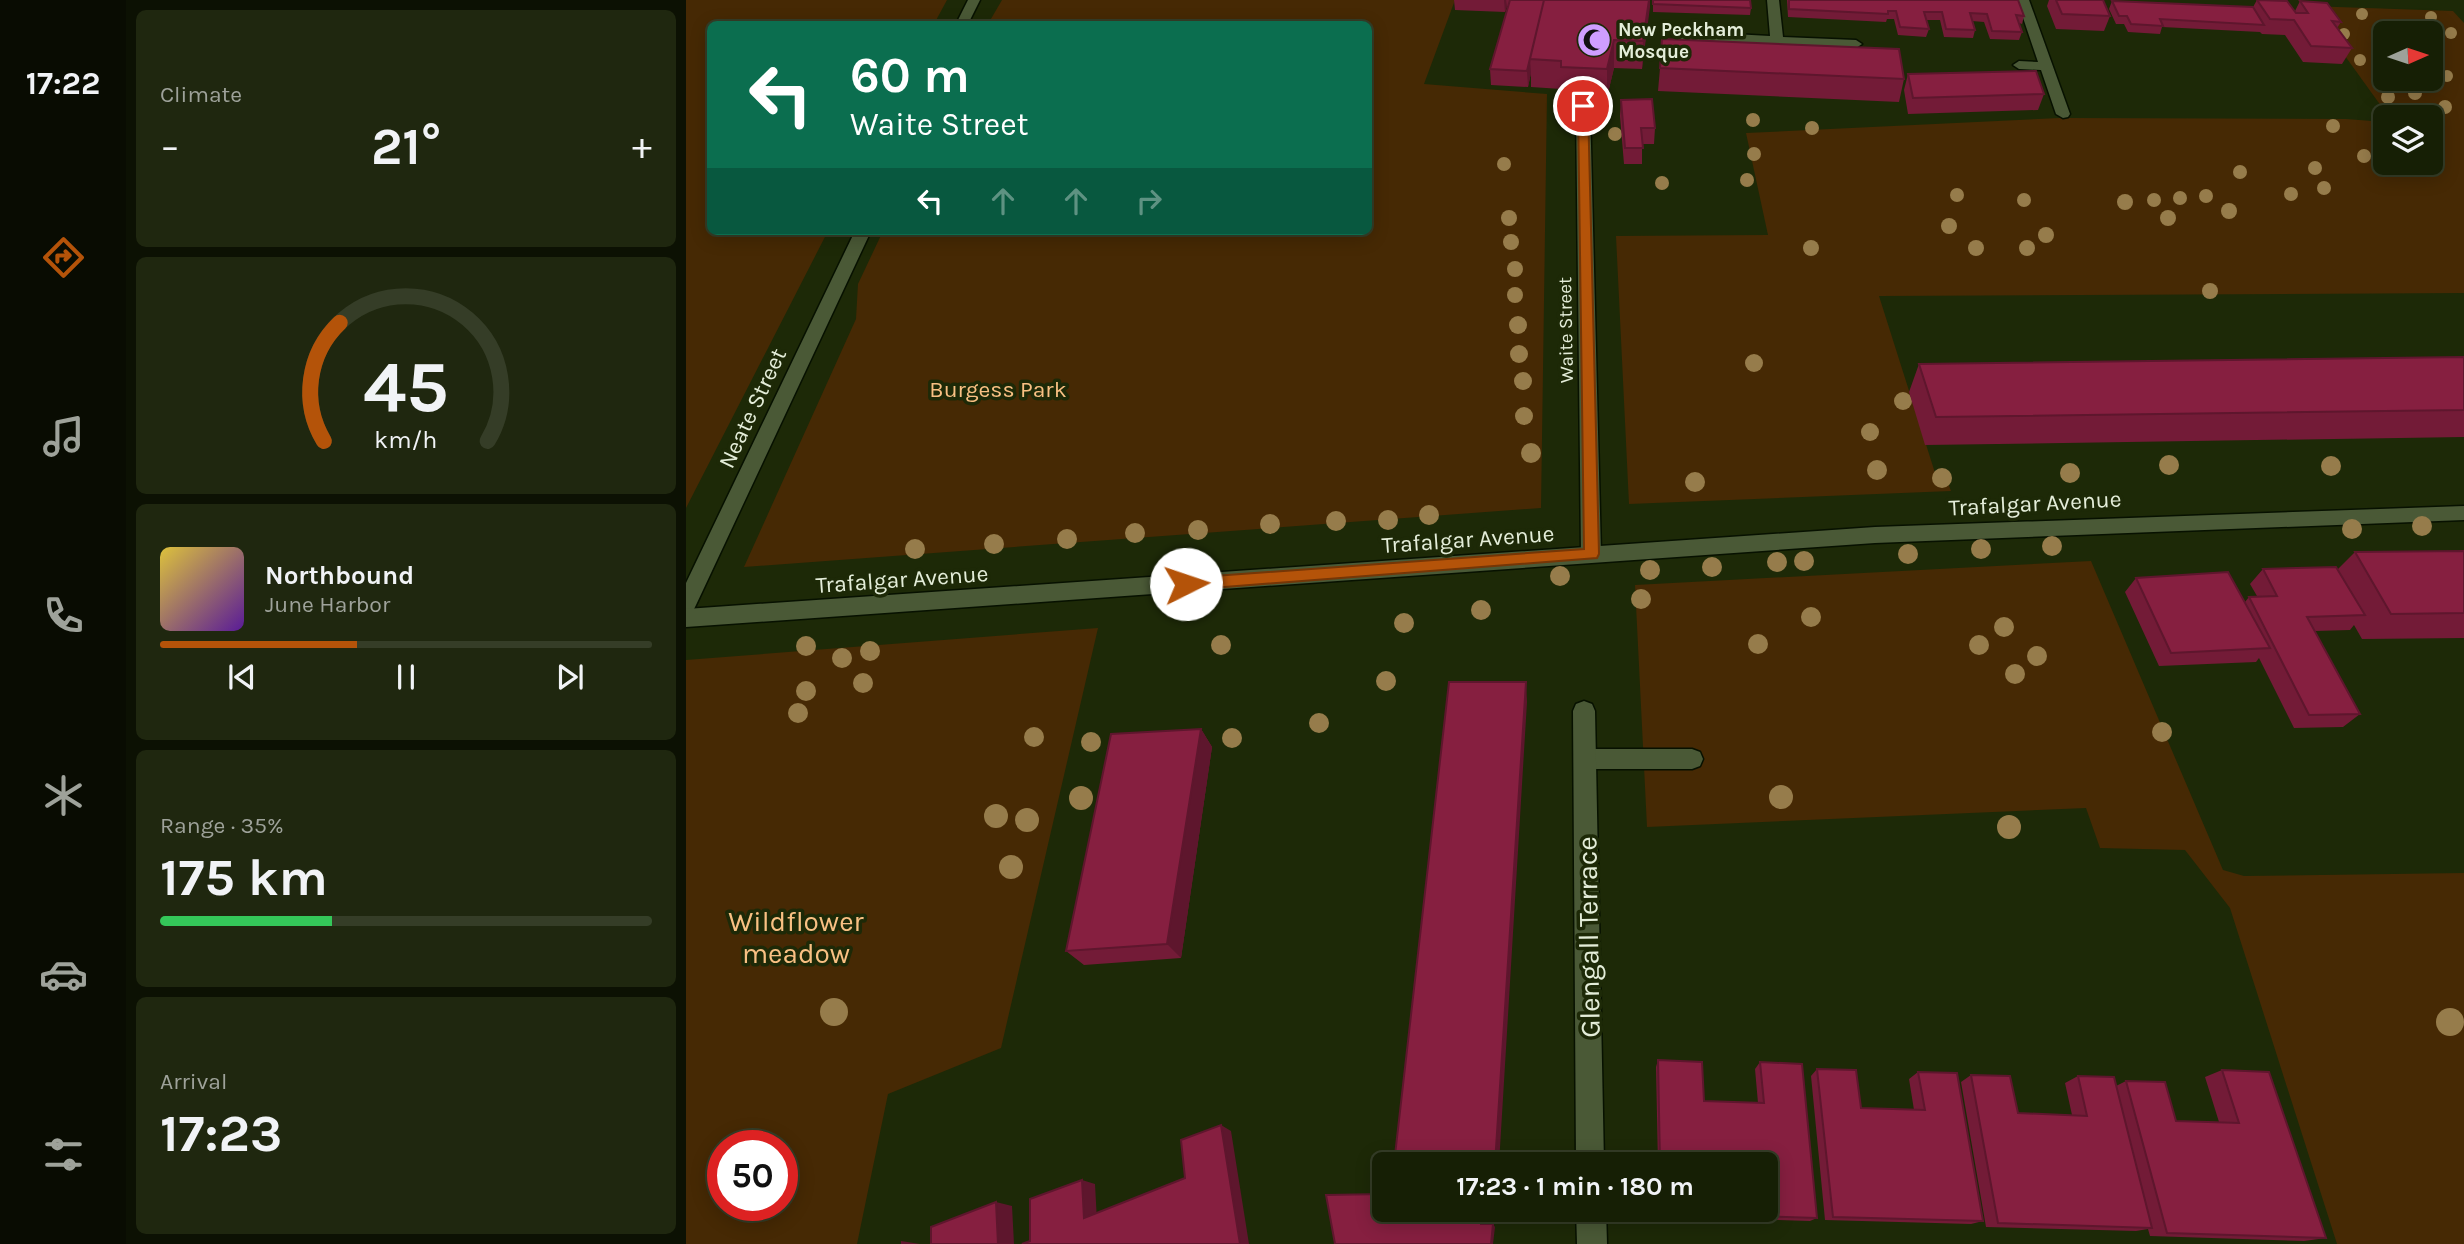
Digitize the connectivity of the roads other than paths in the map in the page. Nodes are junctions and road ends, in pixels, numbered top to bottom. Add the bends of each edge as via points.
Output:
1 (974, 0) edge
2 (1773, 0) edge
3 (2023, 0) edge
4 (964, 21) edge
5 (1678, 35) dead end
6 (1777, 40) junction
7 (1856, 44) edge
8 (2019, 65) dead end
9 (2047, 66) junction
10 (1583, 106) edge
11 (2063, 114) dead end
12 (861, 235) edge
13 (2464, 513) edge
14 (1591, 554) junction
15 (686, 605) edge
16 (686, 618) edge
17 (1584, 711) dead end
18 (1586, 759) junction
19 (1692, 759) dead end
20 (1590, 1152) edge
21 (1591, 1222) edge
22 (1591, 1244) edge

1 - 4 street
2 - 6 street
3 - 9 street
5 - 6 street
6 - 7 street
8 - 9 street
9 - 11 street
10 - 14 street, Waite Street
12 - 15 street, Neate Street
13 - 14 street, Trafalgar Avenue via 2070,526
14 - 16 street, Trafalgar Avenue
17 - 18 street, Glengall Terrace
18 - 19 street
18 - 20 street, Glengall Terrace
21 - 22 street

